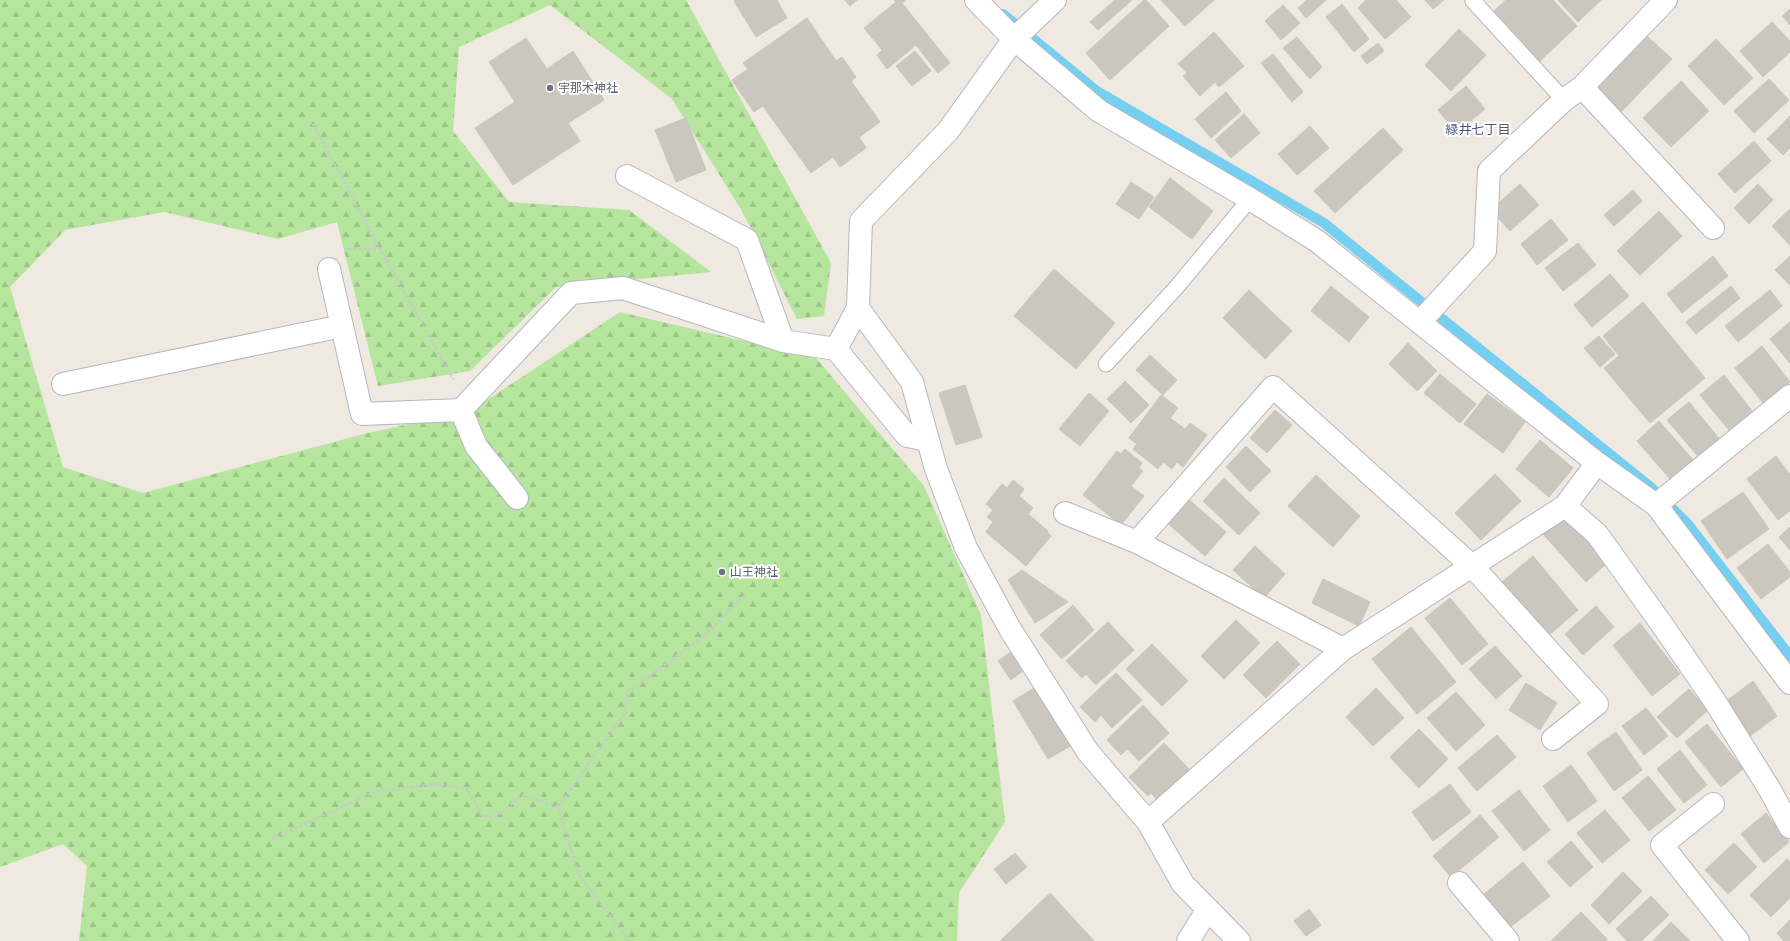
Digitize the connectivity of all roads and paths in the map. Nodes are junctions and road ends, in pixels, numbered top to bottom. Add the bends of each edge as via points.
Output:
1 (976, 0) edge
2 (1055, 0) edge
3 (1666, 0) edge
4 (1473, 1) edge
5 (1014, 39) junction
6 (1582, 87) junction
7 (1564, 100) junction
8 (314, 124) dead end
9 (627, 176) dead end
10 (1250, 199) junction
11 (1713, 228) dead end
12 (341, 249) dead end
13 (380, 249) junction
14 (329, 269) dead end
15 (858, 308) junction
16 (1420, 322) junction
17 (342, 326) junction
18 (782, 341) junction
19 (836, 349) junction
20 (1106, 364) dead end
21 (63, 384) dead end
22 (1790, 396) edge
23 (464, 407) junction
24 (928, 440) junction
25 (1597, 463) junction
26 (517, 498) dead end
27 (1656, 505) junction
28 (1565, 506) junction
29 (1066, 513) dead end
30 (1136, 542) junction
31 (1473, 567) junction
32 (745, 595) dead end
33 (1344, 649) junction
34 (1790, 684) edge
35 (1553, 739) dead end
36 (1713, 804) dead end
37 (558, 807) junction
38 (1148, 822) junction
39 (1790, 828) edge
40 (272, 839) dead end
41 (1459, 883) dead end
42 (1208, 910) junction
43 (629, 941) edge
44 (1188, 941) edge
45 (1239, 941) edge
46 (1508, 941) edge
47 (1738, 941) edge

1 - 5 street
2 - 5 street
3 - 6 street
4 - 7 lane
5 - 10 street via 1099,111
5 - 15 street via 948,131 861,221
6 - 7 street
6 - 11 street
7 - 16 street via 1489,171 1485,252
8 - 13 path
9 - 18 street via 747,240
10 - 16 street via 1317,241
10 - 20 lane via 1175,289
12 - 13 path
13 - 23 path
14 - 17 street
15 - 19 street
15 - 24 street via 912,382
16 - 25 street
17 - 21 street
17 - 23 street via 362,414
18 - 19 street
18 - 23 street via 623,288 571,294
19 - 24 street via 908,436
22 - 27 street
23 - 26 street via 476,446
24 - 38 street via 936,469 966,548 1010,629 1088,752
25 - 27 street
25 - 28 street
27 - 34 street
28 - 31 street
28 - 39 street via 1597,534 1663,626 1714,700 1770,790
29 - 30 street
30 - 31 street via 1273,387
30 - 33 street
31 - 33 street
31 - 35 street via 1597,704
32 - 37 path via 706,635 628,692 625,713
33 - 38 street
36 - 47 street via 1662,845
37 - 40 path via 522,795 496,816 482,816 467,789 437,784 374,792
37 - 43 path via 579,875
38 - 42 street via 1182,884
41 - 46 street
42 - 44 street
42 - 45 street

